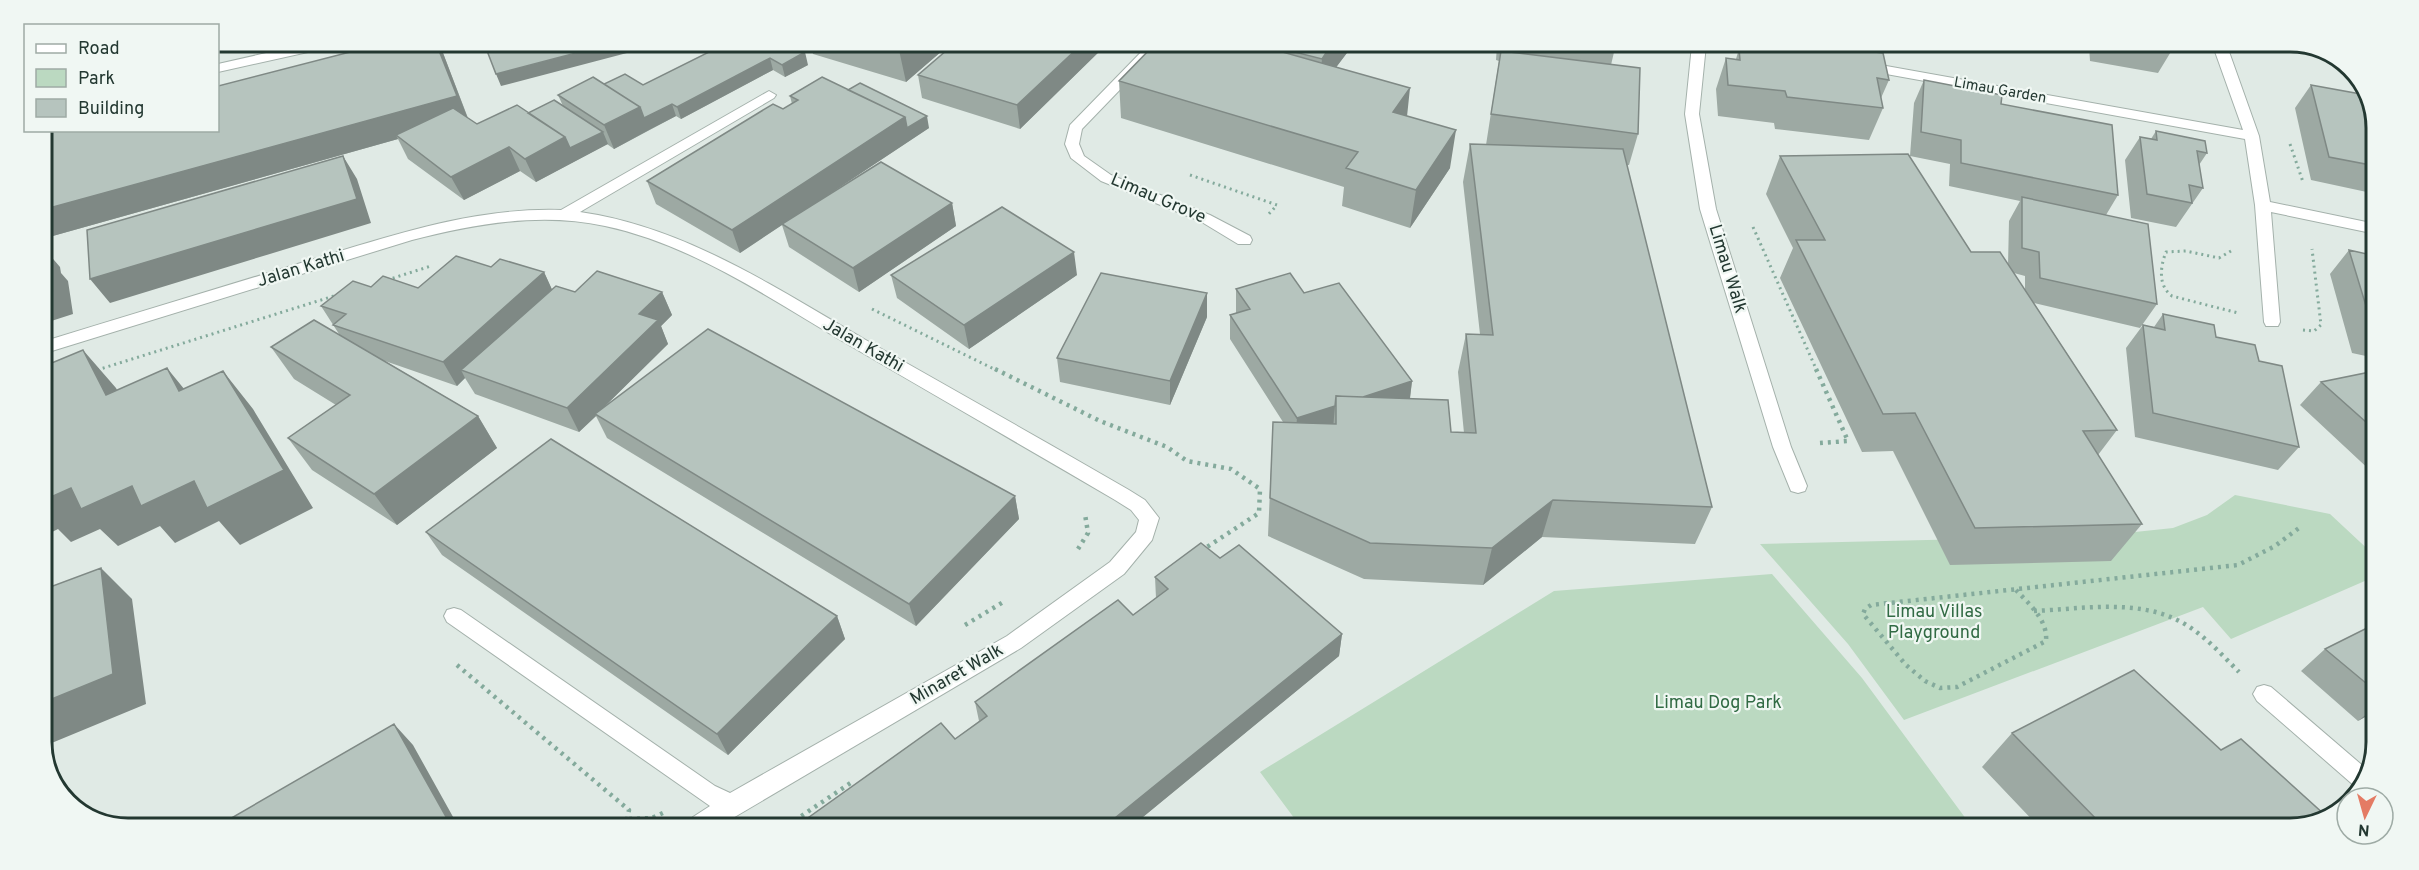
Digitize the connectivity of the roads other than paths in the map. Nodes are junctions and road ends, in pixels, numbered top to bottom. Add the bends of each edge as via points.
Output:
1 (290, 52) edge
2 (1149, 52) edge
3 (1698, 52) edge
4 (1785, 52) edge
5 (2222, 52) edge
6 (1795, 54) edge
7 (1853, 64) edge
8 (219, 68) edge
9 (769, 95) dead end
10 (2252, 136) junction
11 (2263, 205) junction
12 (564, 215) junction
13 (2366, 227) edge
14 (1244, 240) road end
15 (2272, 322) road end
16 (52, 345) edge
17 (1798, 486) dead end
18 (1146, 513) joint
19 (454, 616) dead end
20 (2264, 694) road end
21 (2358, 775) edge
22 (732, 805) junction
23 (712, 818) edge

1 - 8 street
2 - 14 street, Limau Grove via 1075,129 1072,144 1078,158 1106,178 1205,218
3 - 17 street, Limau Walk via 1692,114 1707,209 1782,447
4 - 6 street
5 - 10 street
7 - 10 street, Limau Garden
9 - 12 street, Jalan Kathi
10 - 11 street
11 - 13 street
11 - 15 street
12 - 16 street, Jalan Kathi via 482,220 418,233
12 - 18 street, Jalan Kathi via 623,225 721,264 1122,495
18 - 22 street, Minaret Walk via 1149,518 1145,535 1117,568 1014,642
19 - 22 street via 707,793
20 - 21 street
22 - 23 street, Minaret Walk

